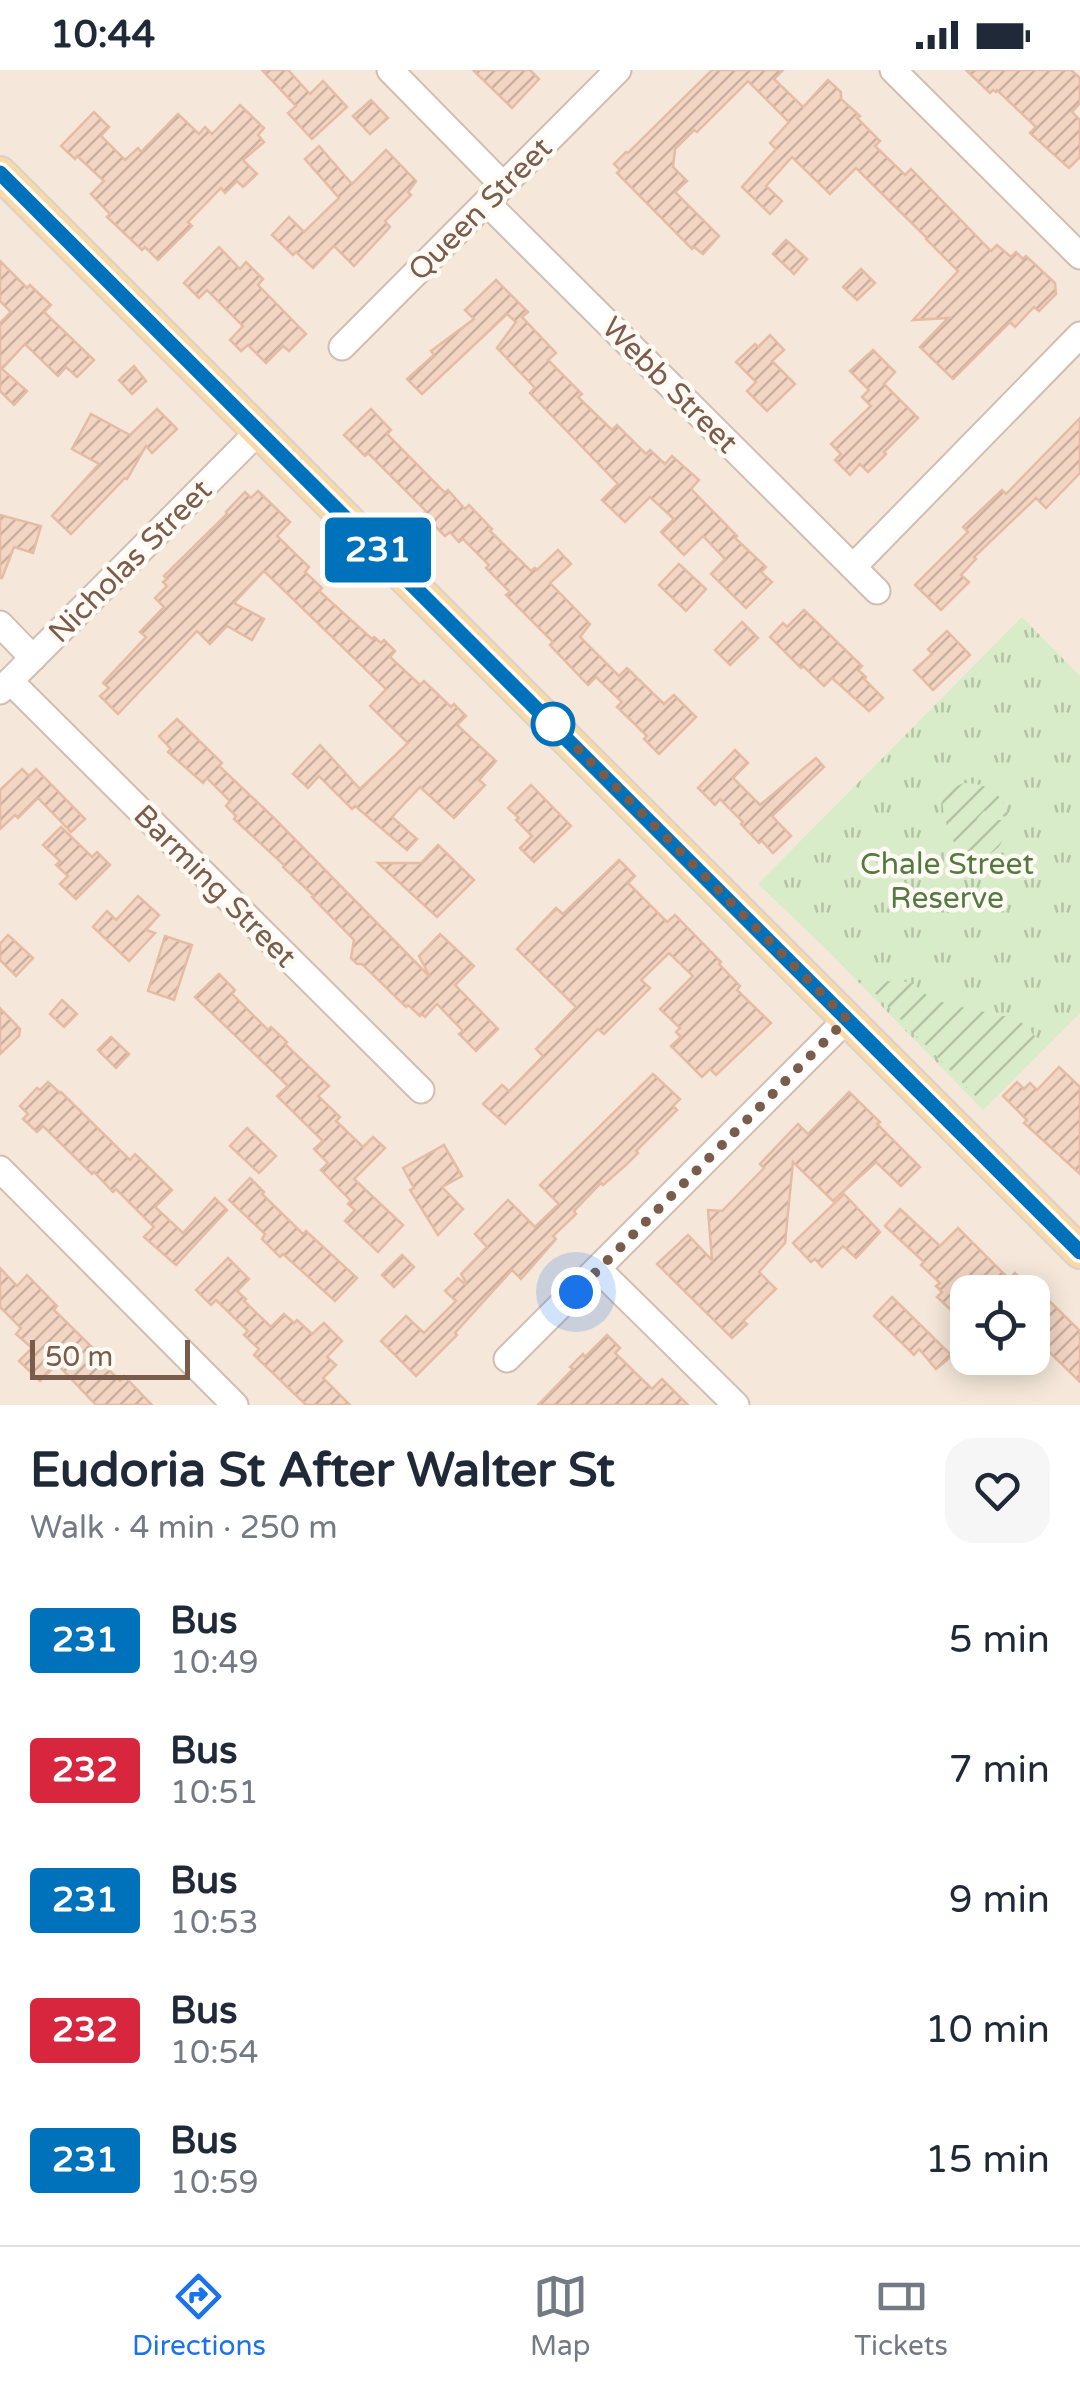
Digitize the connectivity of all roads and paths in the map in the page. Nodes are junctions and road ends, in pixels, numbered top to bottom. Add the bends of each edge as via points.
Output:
1 (390, 70) edge
2 (618, 70) edge
3 (893, 70) edge
4 (0, 173) edge
5 (495, 194) junction
6 (1080, 256) edge
7 (1080, 335) edge
8 (342, 347) dead end
9 (259, 431) junction
10 (853, 567) junction
11 (877, 591) dead end
12 (0, 624) edge
13 (34, 658) junction
14 (5, 686) edge
15 (847, 1019) junction
16 (420, 1090) dead end
17 (0, 1169) edge
18 (1080, 1252) edge
19 (598, 1269) junction
20 (507, 1360) dead end
21 (235, 1405) edge
22 (736, 1405) edge

1 - 5 street, Webb Street
2 - 5 street, Queen Street
3 - 6 street
4 - 9 main road
5 - 8 street, Queen Street
5 - 10 street, Webb Street
7 - 10 street
9 - 13 street, Nicholas Street
9 - 15 main road
10 - 11 street, Webb Street
12 - 13 street
13 - 14 street, Nicholas Street
14 - 16 street, Barming Street
15 - 18 main road
15 - 19 street
17 - 21 street
19 - 20 street
19 - 22 street

